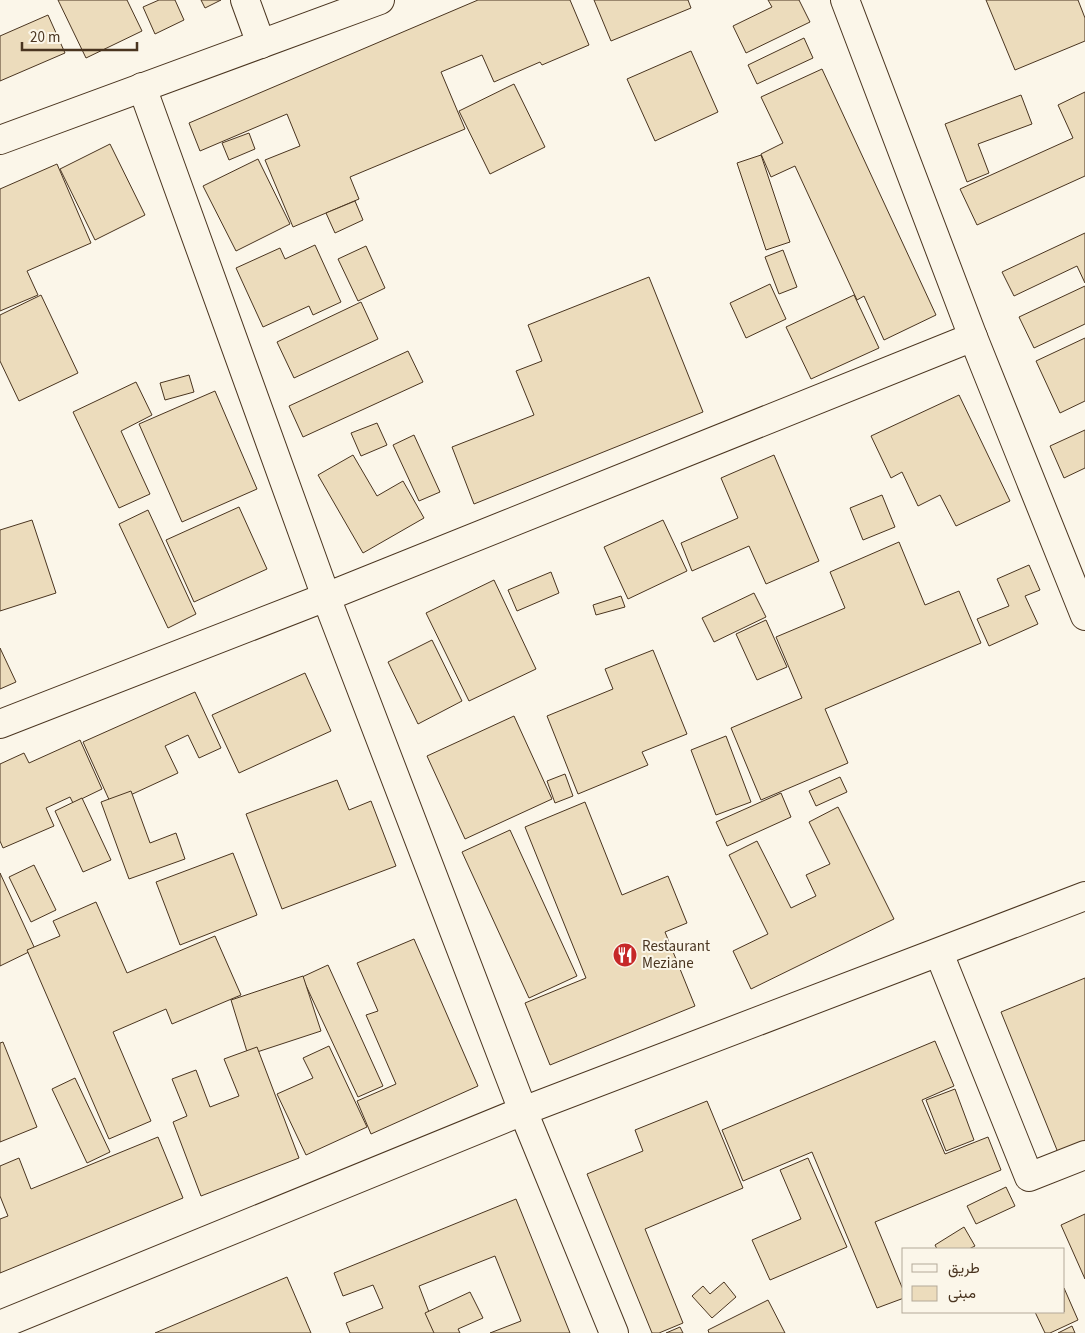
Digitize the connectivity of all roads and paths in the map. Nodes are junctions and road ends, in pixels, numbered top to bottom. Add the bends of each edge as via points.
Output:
1 (245, 0) edge
2 (380, 0) edge
3 (844, 0) edge
4 (261, 44) junction
5 (142, 87) junction
6 (0, 140) edge
7 (973, 337) junction
8 (326, 597) junction
9 (1085, 616) edge
10 (0, 724) edge
11 (1085, 896) edge
12 (939, 953) junction
13 (523, 1111) junction
14 (1085, 1156) edge
15 (0, 1325) edge
16 (614, 1333) edge

1 - 4 street
2 - 4 street
3 - 7 street
4 - 5 street
5 - 6 street
5 - 8 street
7 - 8 street
7 - 9 street
8 - 10 street
8 - 13 street
11 - 12 street
12 - 13 street
12 - 14 street via 1029,1177
13 - 15 street
13 - 16 street

